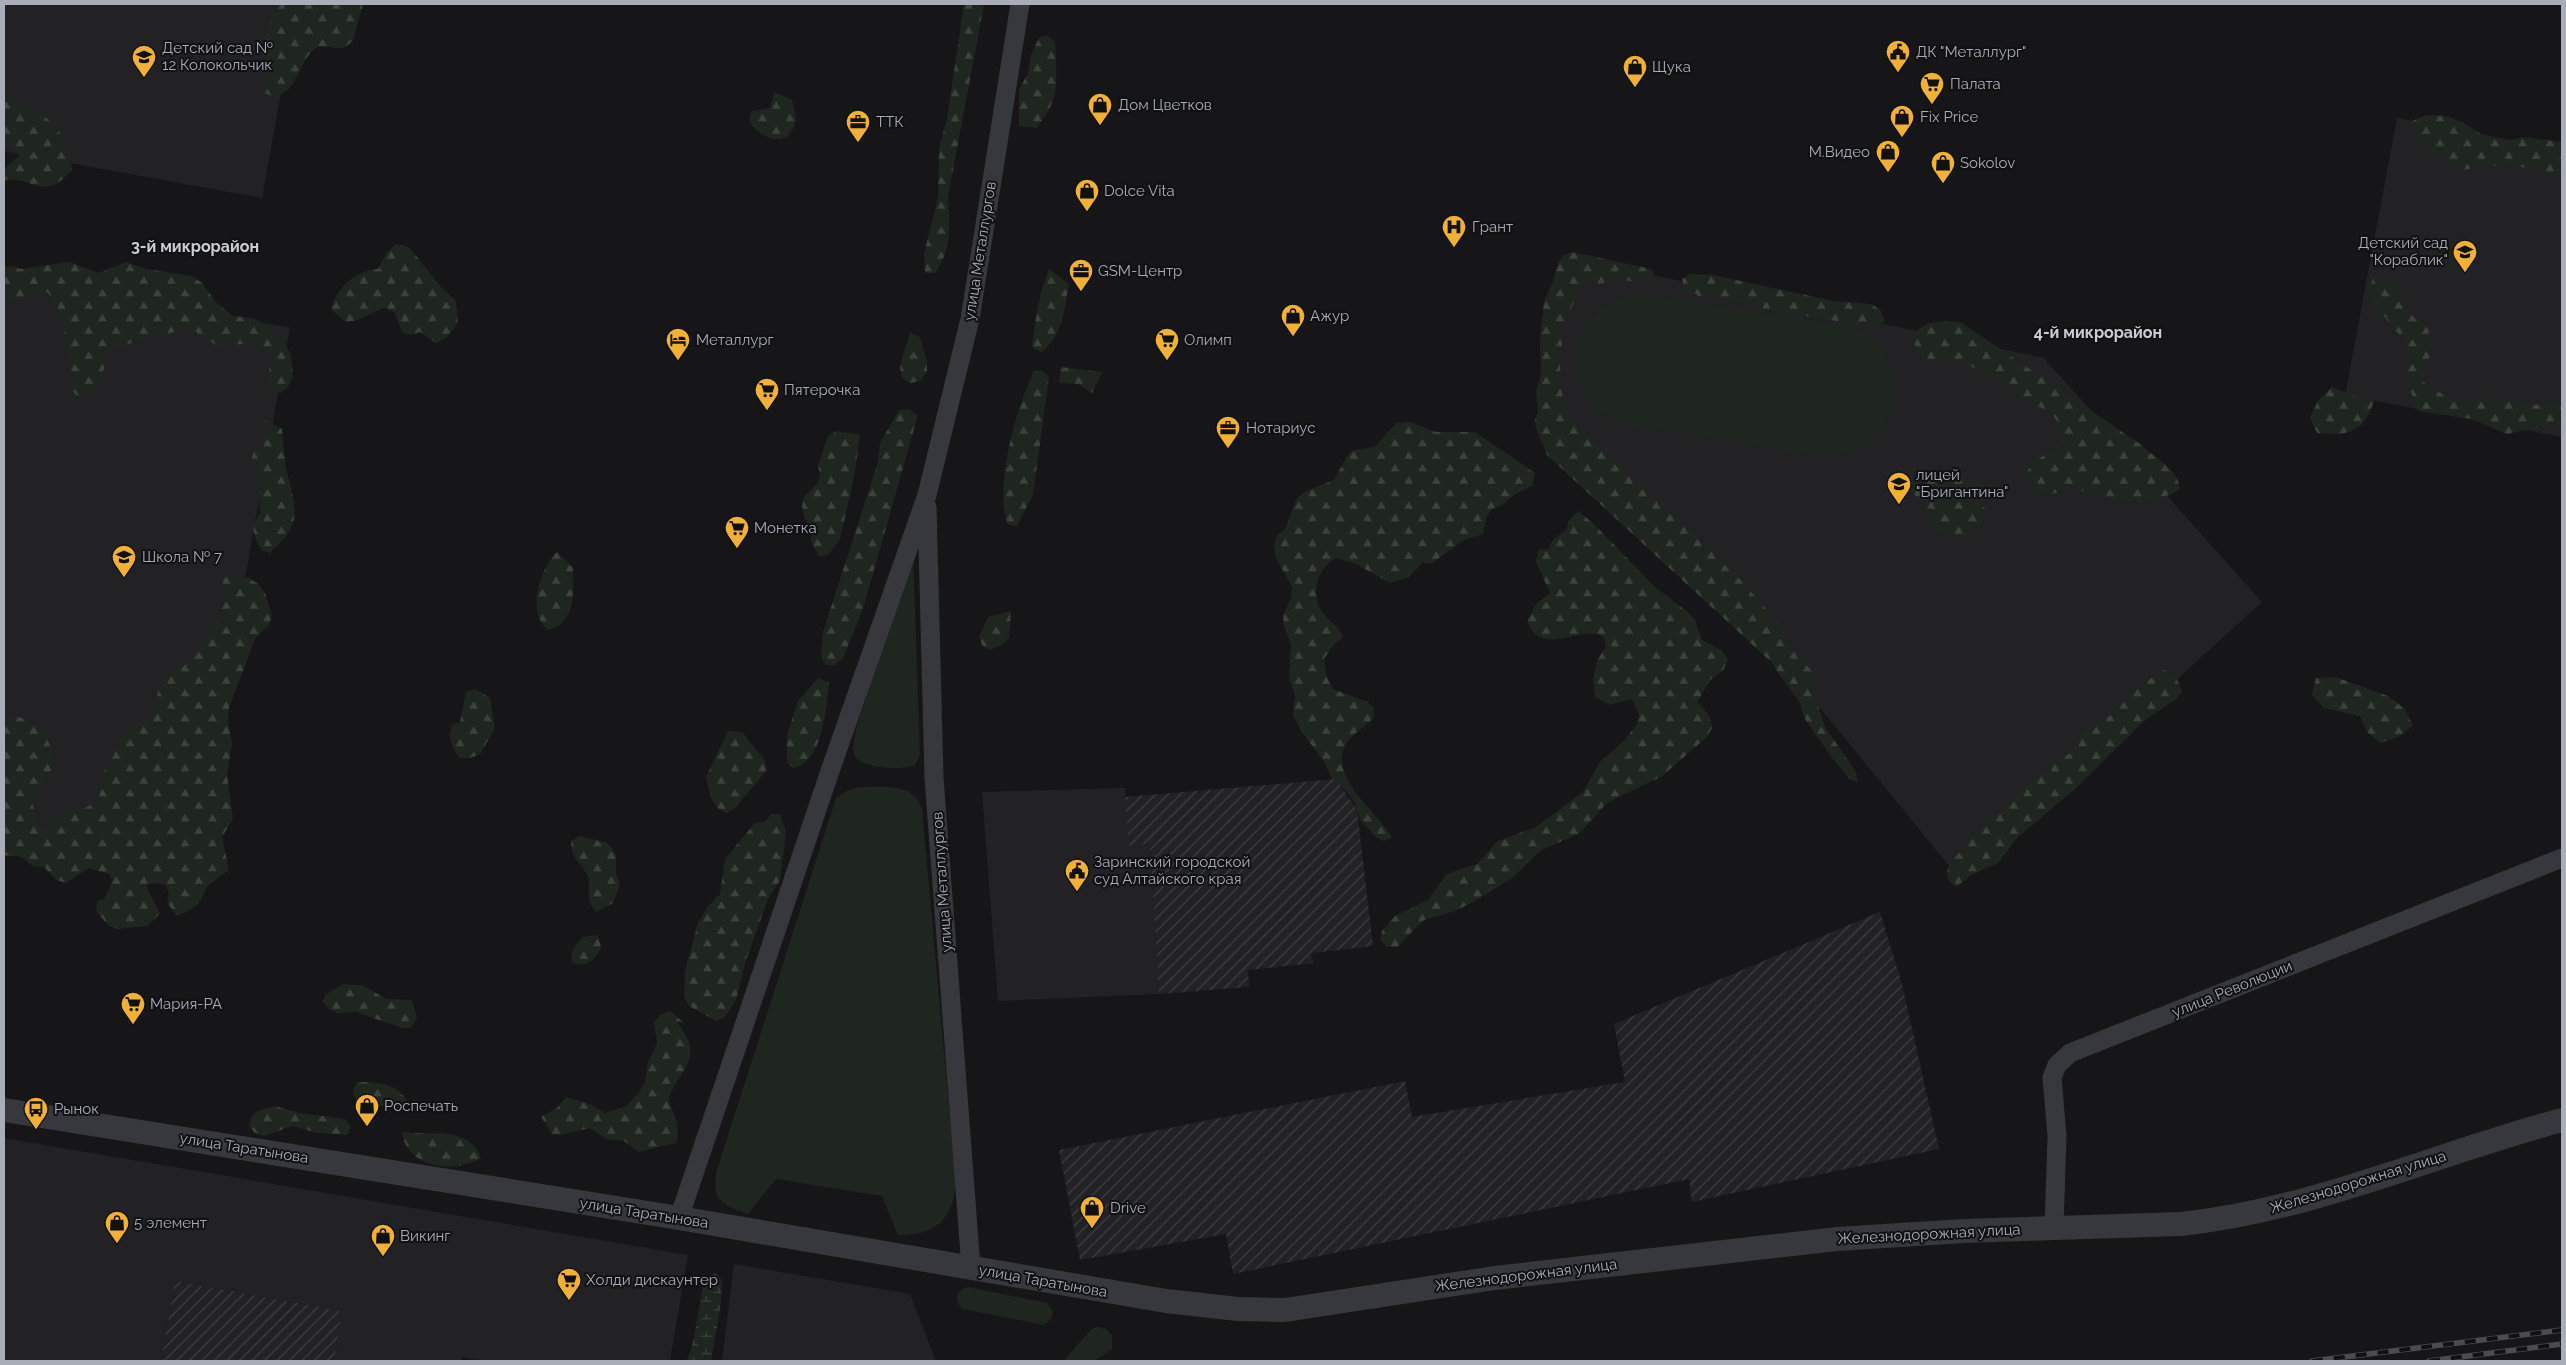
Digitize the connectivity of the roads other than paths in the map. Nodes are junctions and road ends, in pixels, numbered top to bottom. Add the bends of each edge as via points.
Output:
1 (1020, 4) edge
2 (927, 495) junction
3 (2562, 858) edge
4 (4, 1110) edge
5 (2562, 1120) edge
6 (680, 1218) junction
7 (2054, 1227) junction
8 (971, 1268) junction
9 (1284, 1310) joint

1 - 2 street, улица Металлургов via 970,319
2 - 6 street, улица Металлургов via 830,771
2 - 8 street, улица Металлургов via 934,778
3 - 7 street, улица Революции via 2070,1053 2057,1065 2052,1078 2057,1136
4 - 6 street, улица Таратынова
5 - 7 street, Железнодорожная улица via 2314,1198 2216,1220
6 - 8 street, улица Таратынова
7 - 9 street, Железнодорожная улица via 1838,1239 1701,1253 1495,1278
8 - 9 street, улица Таратынова via 1166,1301 1238,1309

